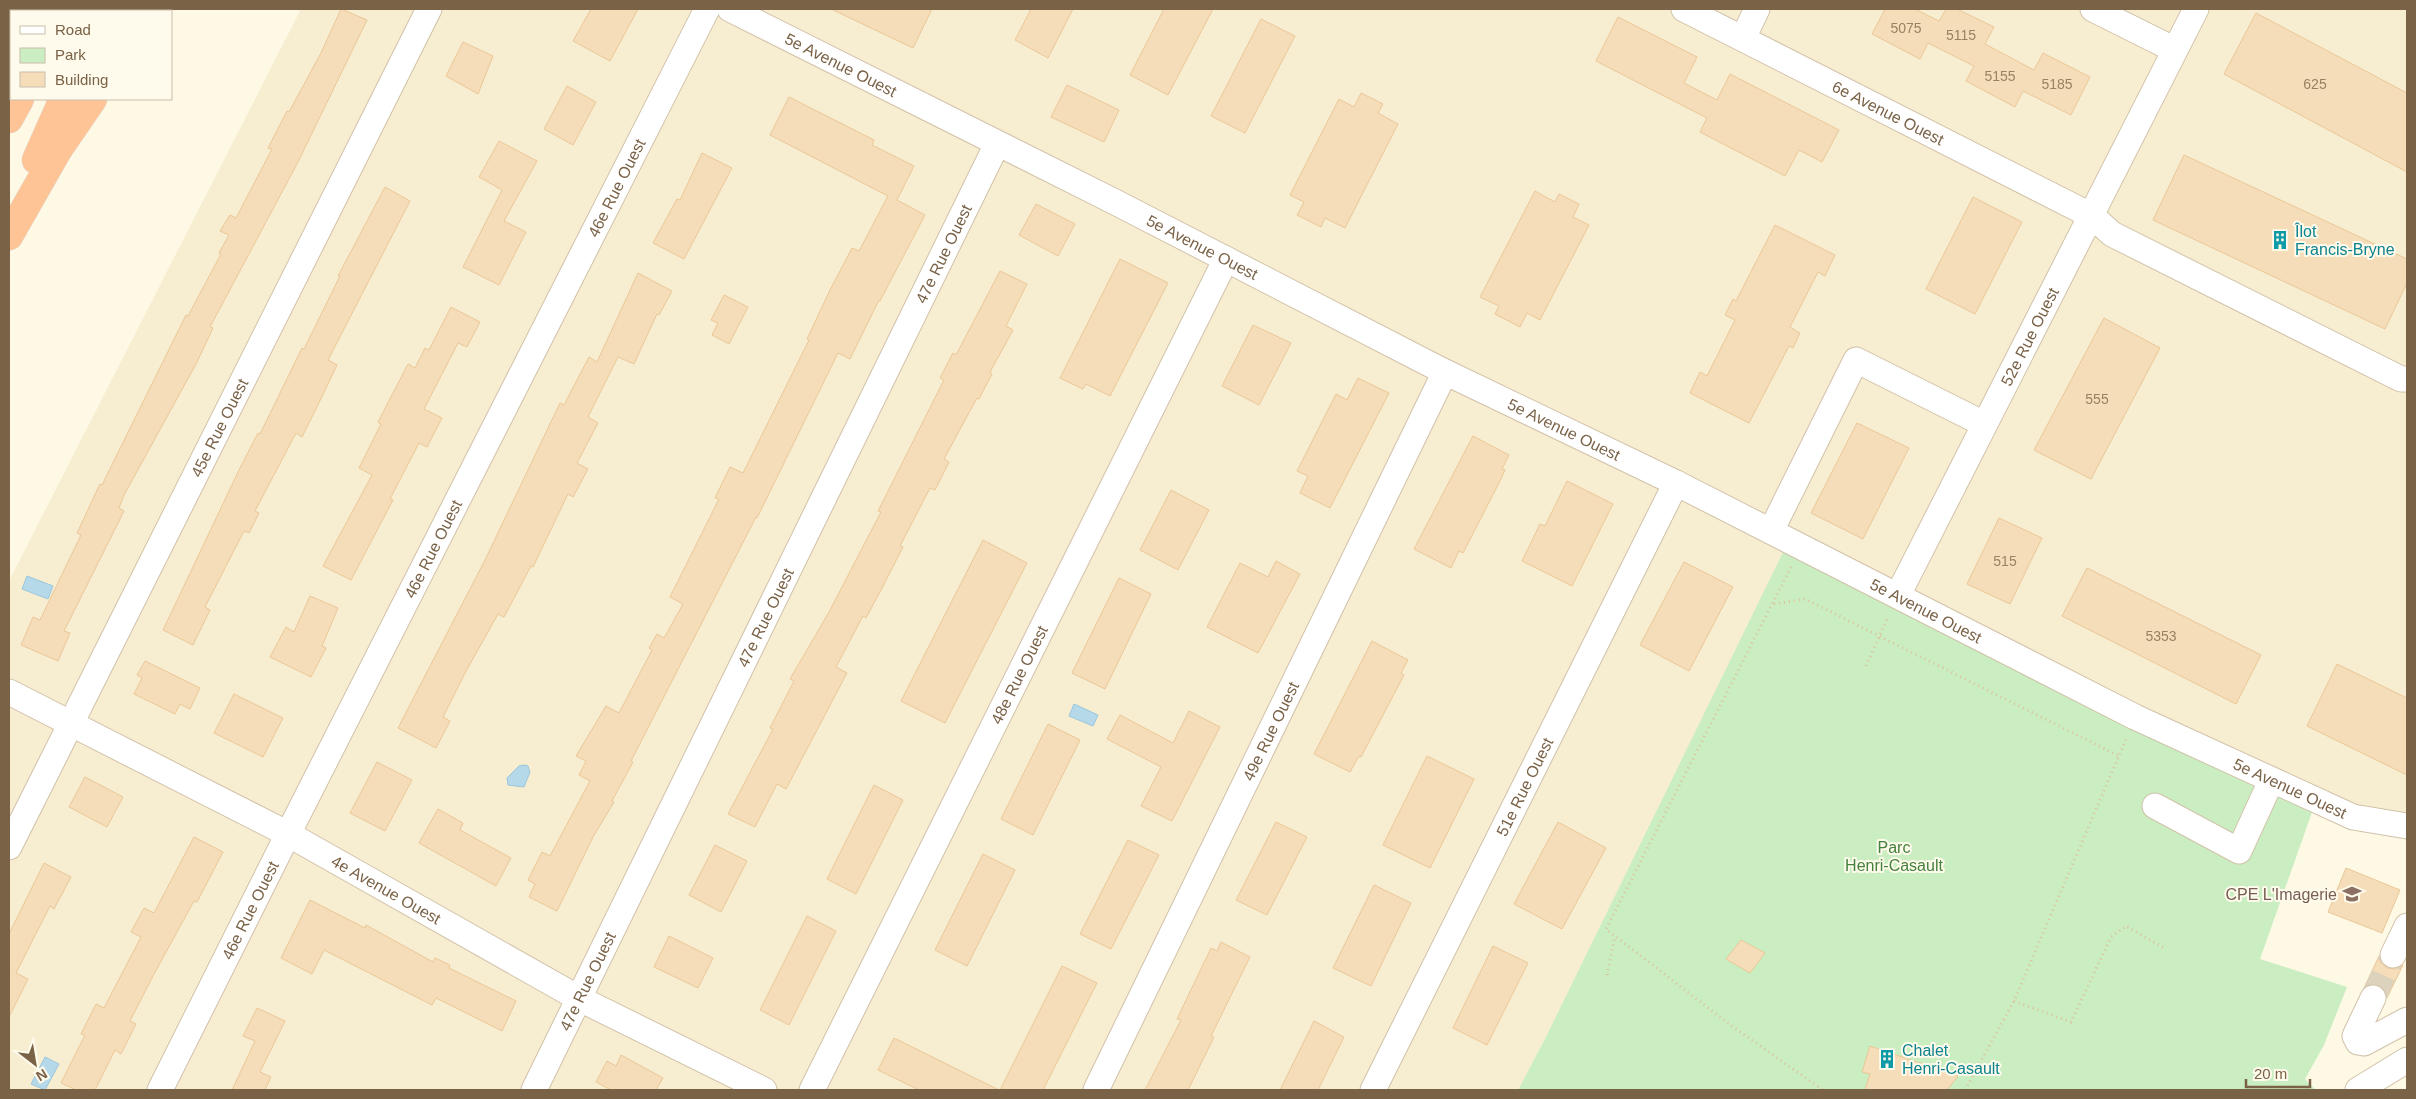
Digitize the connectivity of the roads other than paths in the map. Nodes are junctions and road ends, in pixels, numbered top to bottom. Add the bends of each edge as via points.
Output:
1 (429, 9) edge
2 (707, 9) edge
3 (730, 9) edge
4 (1684, 9) edge
5 (1757, 9) edge
6 (2093, 9) edge
7 (2196, 9) edge
8 (1743, 38) junction
9 (2175, 50) junction
10 (19, 100) edge
11 (63, 100) edge
12 (92, 100) edge
13 (9, 119) edge
14 (997, 144) junction
15 (2092, 216) junction
16 (9, 221) edge
17 (9, 236) edge
18 (1226, 259) junction
19 (1445, 372) junction
20 (2407, 379) edge
21 (1984, 424) junction
22 (1676, 483) junction
23 (1771, 531) junction
24 (1898, 595) junction
25 (9, 692) edge
26 (70, 724) junction
27 (2272, 780) junction
28 (2155, 806) dead end
29 (2407, 826) edge
30 (288, 834) junction
31 (9, 847) edge
32 (2407, 926) edge
33 (2393, 955) tunnel mouth
34 (2373, 998) tunnel mouth
35 (580, 999) junction
36 (2407, 1020) edge
37 (2407, 1060) edge
38 (160, 1090) edge
39 (534, 1090) edge
40 (764, 1090) edge
41 (812, 1090) edge
42 (1096, 1090) edge
43 (1373, 1090) edge
44 (2358, 1090) edge

1 - 26 street, 45e Rue Ouest
2 - 30 street, 46e Rue Ouest
3 - 14 street, 5e Avenue Ouest
4 - 8 street, 6e Avenue Ouest
5 - 8 street
6 - 9 street
7 - 9 street, 52e Rue Ouest
8 - 15 street, 6e Avenue Ouest
9 - 15 street, 52e Rue Ouest
10 - 13 highway
11 - 16 highway
12 - 17 highway via 58,150
14 - 18 street, 5e Avenue Ouest
14 - 35 street, 47e Rue Ouest
15 - 20 street, 6e Avenue Ouest via 2112,234
15 - 21 street, 52e Rue Ouest
18 - 19 street, 5e Avenue Ouest
18 - 41 street, 48e Rue Ouest
19 - 22 street, 5e Avenue Ouest
19 - 42 street, 49e Rue Ouest
21 - 23 street via 1856,360
21 - 24 street, 52e Rue Ouest
22 - 23 street, 5e Avenue Ouest
22 - 43 street, 51e Rue Ouest
23 - 24 street, 5e Avenue Ouest
24 - 27 street, 5e Avenue Ouest via 2136,717
25 - 26 street, 4e Avenue Ouest
26 - 30 street, 4e Avenue Ouest
26 - 31 street, 45e Rue Ouest
27 - 28 street via 2238,851
27 - 29 street, 5e Avenue Ouest via 2353,817
30 - 35 street, 4e Avenue Ouest
30 - 38 street, 46e Rue Ouest
32 - 33 street
34 - 36 street via 2355,1036 2358,1042
35 - 39 street, 47e Rue Ouest
35 - 40 street, 4e Avenue Ouest
37 - 44 street

